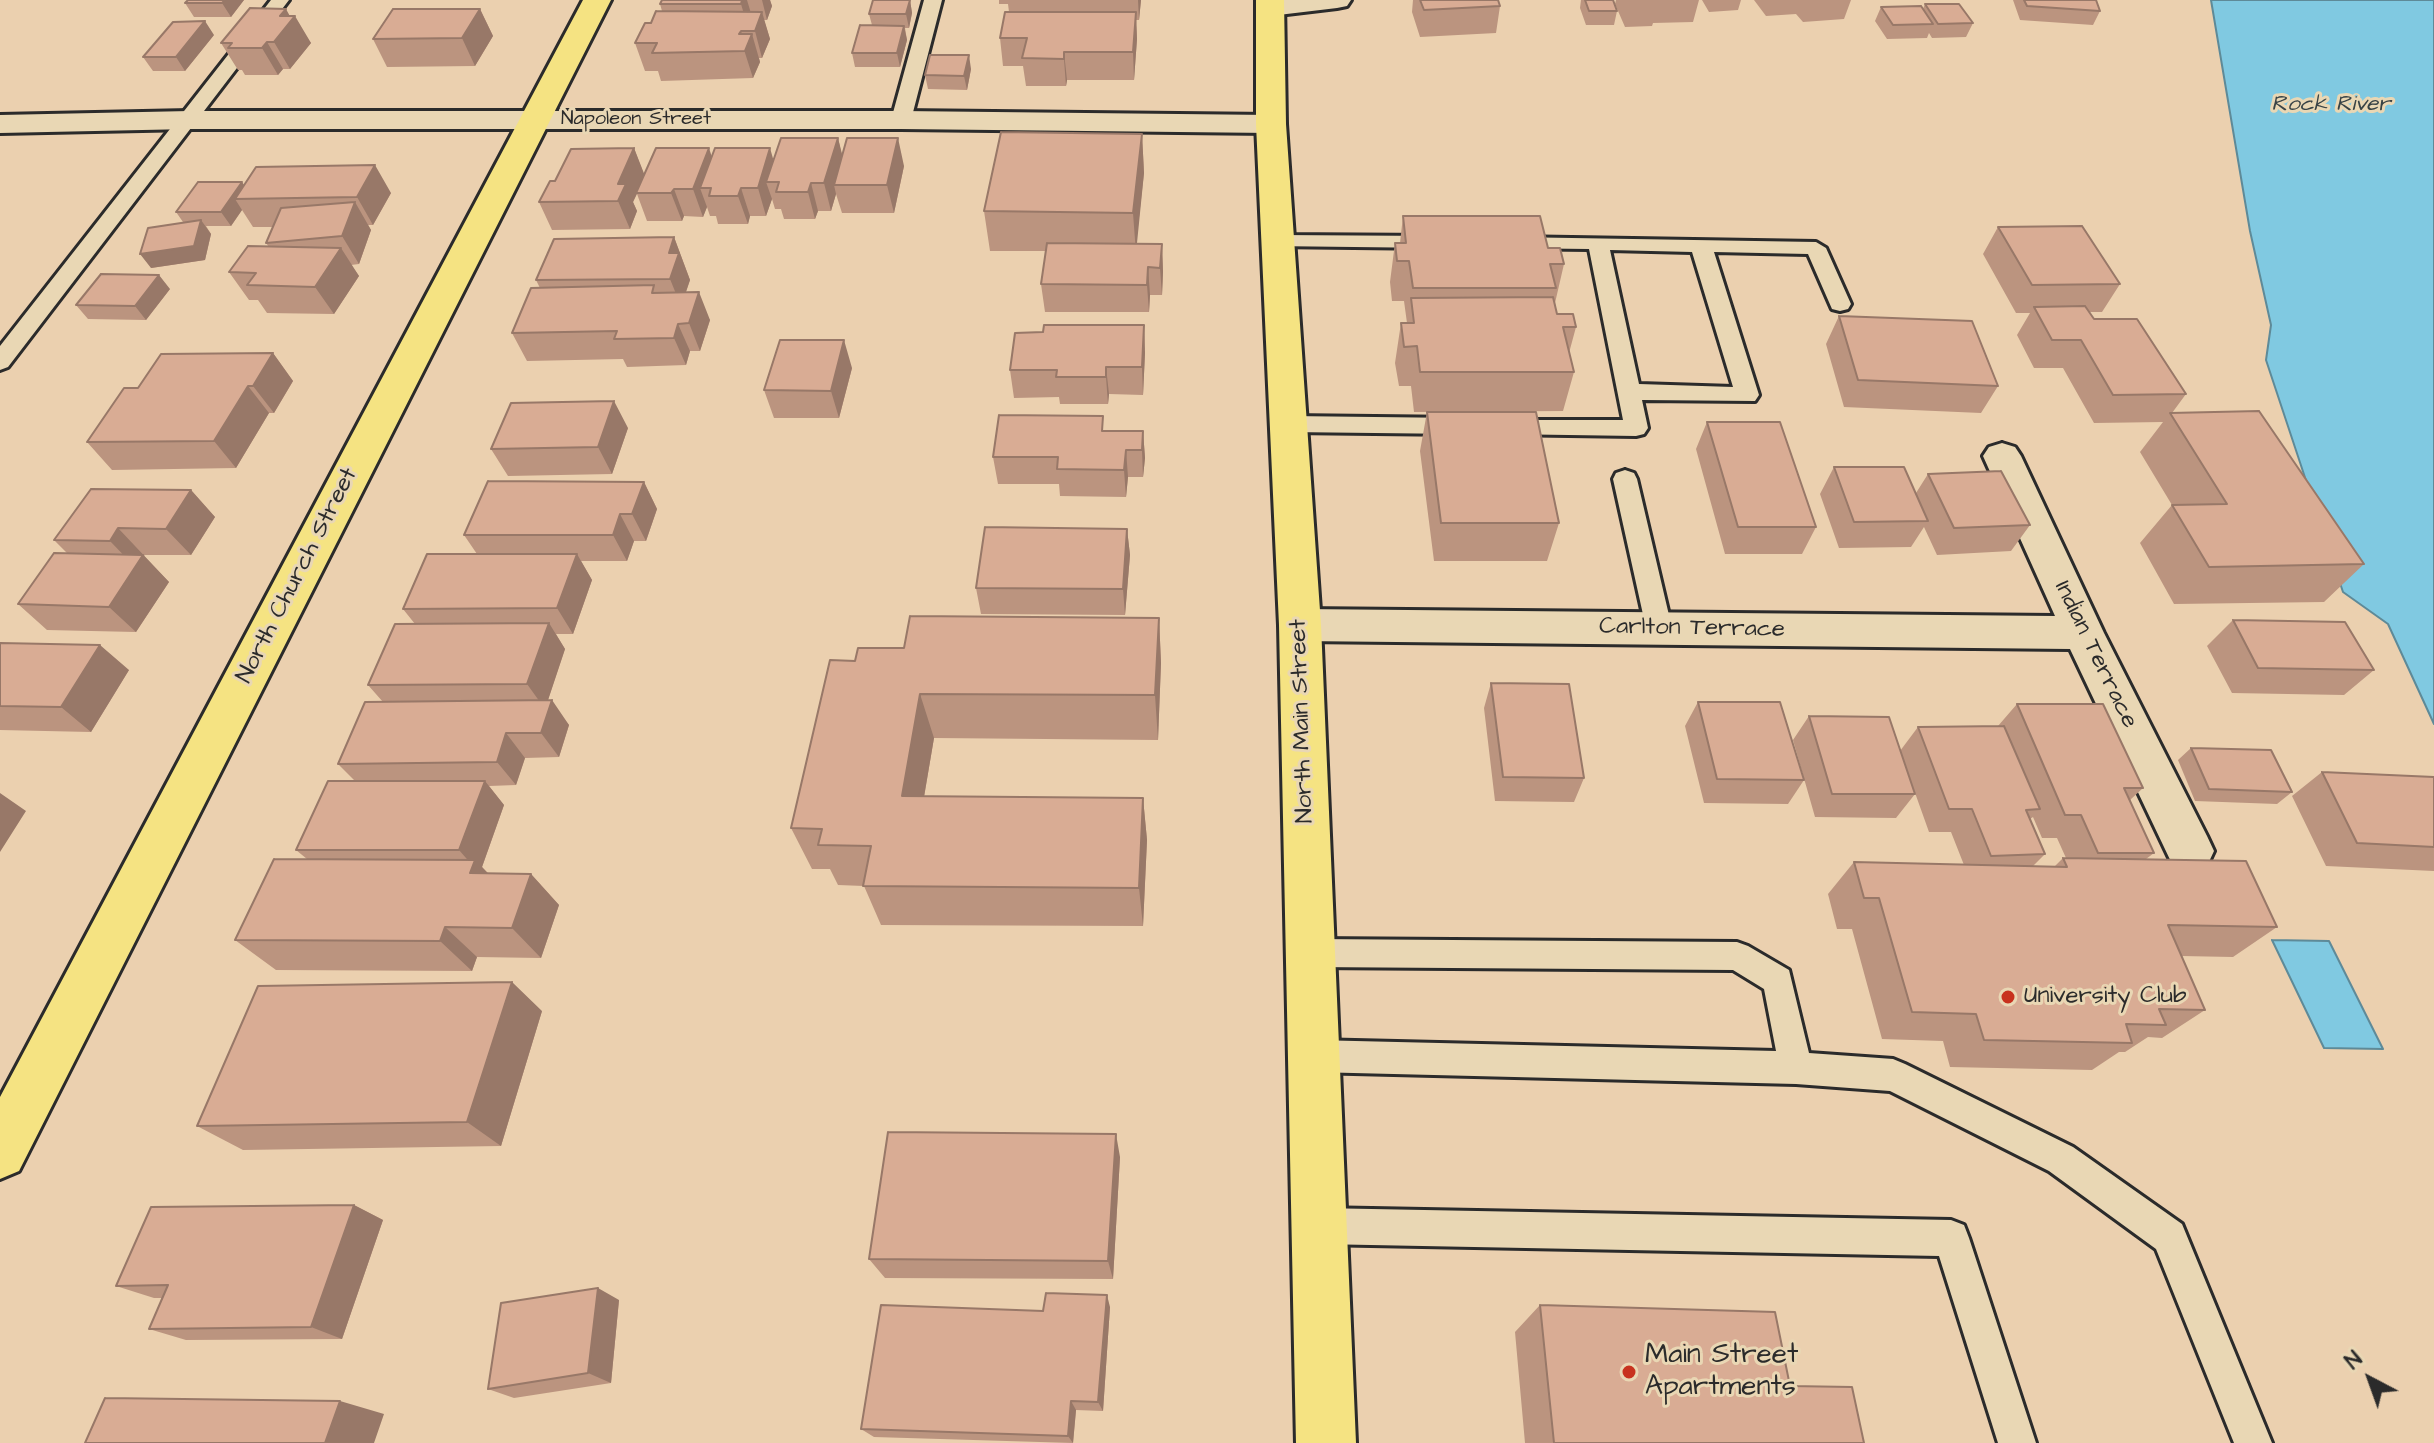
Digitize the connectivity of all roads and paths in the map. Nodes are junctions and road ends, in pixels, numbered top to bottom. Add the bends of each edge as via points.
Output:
1 (280, 0) edge
2 (597, 0) edge
3 (933, 0) edge
4 (1337, 0) edge
5 (1270, 4) edge
6 (190, 120) junction
7 (534, 120) junction
8 (901, 120) junction
9 (0, 124) edge
10 (1271, 124) junction
11 (1278, 241) junction
12 (1462, 242) edge
13 (1493, 242) edge
14 (1598, 243) junction
15 (1701, 245) junction
16 (1840, 304) dead end
17 (0, 362) edge
18 (1628, 392) junction
19 (1289, 424) junction
20 (2002, 456) dead end
21 (1625, 479) dead end
22 (1300, 625) junction
23 (1659, 628) junction
24 (2083, 633) junction
25 (2190, 851) dead end
26 (1311, 953) junction
27 (1313, 1056) junction
28 (1796, 1068) junction
29 (0, 1152) edge
30 (1319, 1226) junction
31 (1326, 1443) edge
32 (2017, 1443) edge
33 (2253, 1443) edge

1 - 6 lane
2 - 7 main road, North Church Street
3 - 8 lane
4 - 5 street
5 - 10 main road, North Main Street
6 - 7 street, Napoleon Street
6 - 9 street, Napoleon Street
6 - 17 lane
7 - 8 street, Napoleon Street
7 - 29 main road, North Church Street
8 - 10 street, Napoleon Street
10 - 11 main road, North Main Street
11 - 12 lane
11 - 19 main road, North Main Street
13 - 14 lane
14 - 15 lane
14 - 18 lane
15 - 16 lane via 1816,248
15 - 18 lane via 1747,395
18 - 19 lane via 1636,428
19 - 22 main road, North Main Street
20 - 24 street, Indian Terrace
21 - 23 lane
22 - 23 street, Carlton Terrace
22 - 26 main road, North Main Street
23 - 24 street, Carlton Terrace
24 - 25 street, Indian Terrace
26 - 27 main road, North Main Street
26 - 28 lane via 1737,956 1778,980
27 - 28 lane
27 - 30 main road, North Main Street
28 - 33 lane via 1893,1075 2061,1159 2169,1237
30 - 31 main road, North Main Street
30 - 32 lane via 1951,1238

